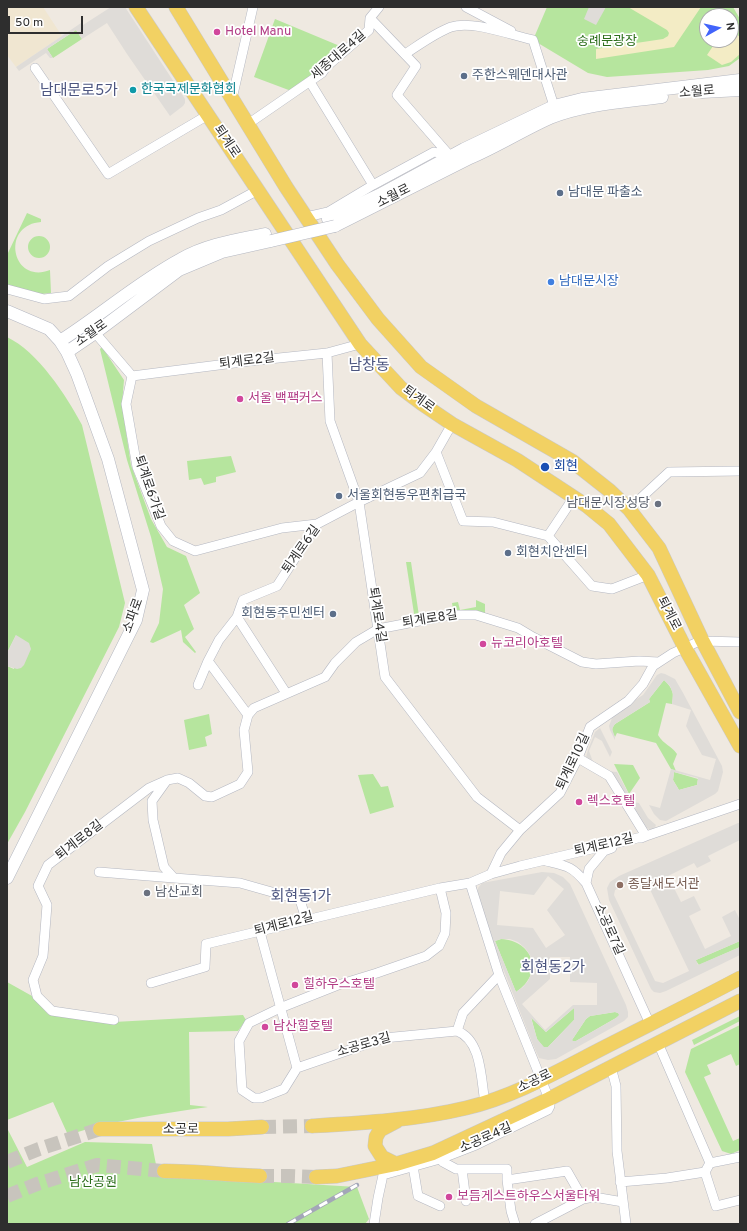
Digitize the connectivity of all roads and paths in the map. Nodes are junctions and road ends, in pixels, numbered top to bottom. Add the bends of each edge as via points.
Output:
1 (136, 7) edge
2 (176, 7) edge
3 (253, 7) edge
4 (379, 7) edge
5 (466, 7) edge
6 (370, 18) junction
7 (523, 38) junction
8 (405, 54) junction
9 (35, 68) dead end
10 (740, 80) edge
11 (310, 82) junction
12 (740, 90) edge
13 (232, 99) junction
14 (554, 106) junction
15 (208, 114) junction
16 (248, 124) junction
17 (450, 156) junction
18 (373, 186) junction
19 (258, 190) junction
20 (306, 217) junction
21 (331, 222) junction
22 (7, 289) edge
23 (7, 311) edge
24 (91, 328) junction
25 (360, 344) junction
26 (63, 347) junction
27 (327, 353) junction
28 (132, 376) junction
29 (452, 424) junction
30 (436, 452) junction
31 (740, 471) edge
32 (574, 497) junction
33 (359, 502) junction
34 (629, 509) junction
35 (317, 524) junction
36 (548, 536) junction
37 (648, 575) junction
38 (237, 617) junction
39 (378, 629) junction
40 (702, 640) junction
41 (740, 642) edge
42 (685, 648) junction
43 (208, 661) junction
44 (658, 662) junction
45 (198, 685) dead end
46 (286, 693) junction
47 (740, 712) edge
48 (248, 715) junction
49 (740, 746) edge
50 (578, 758) junction
51 (167, 780) junction
52 (740, 804) edge
53 (520, 830) junction
54 (646, 836) junction
55 (543, 861) junction
56 (99, 872) dead end
57 (491, 874) junction
58 (7, 878) edge
59 (174, 878) junction
60 (586, 882) junction
61 (470, 883) junction
62 (440, 888) junction
63 (306, 919) junction
64 (260, 932) junction
65 (499, 975) junction
66 (740, 978) edge
67 (151, 983) dead end
68 (740, 1000) edge
69 (280, 1008) junction
70 (114, 1020) dead end
71 (650, 1024) junction
72 (457, 1031) junction
73 (658, 1043) junction
74 (610, 1067) junction
75 (297, 1068) junction
76 (540, 1080) junction
77 (549, 1099) junction
78 (485, 1103) junction
79 (403, 1118) junction
80 (312, 1126) tunnel mouth
81 (262, 1127) tunnel mouth
82 (100, 1129) tunnel mouth
83 (740, 1157) edge
84 (440, 1159) junction
85 (710, 1163) junction
86 (396, 1164) junction
87 (413, 1166) junction
88 (462, 1169) junction
89 (164, 1171) tunnel mouth
90 (705, 1172) junction
91 (260, 1176) tunnel mouth
92 (316, 1177) tunnel mouth
93 (507, 1180) junction
94 (620, 1182) junction
95 (583, 1199) junction
96 (740, 1200) edge
97 (466, 1201) dead end
98 (623, 1202) junction
99 (440, 1206) dead end
100 (374, 1224) edge
101 (515, 1224) edge
102 (535, 1224) edge
103 (626, 1224) edge

1 - 15 main road, 퇴계로
2 - 13 main road, 퇴계로
3 - 13 street
4 - 6 street, 세종대로4길
5 - 7 street
6 - 8 street
6 - 11 street, 세종대로4길 via 369,30
7 - 8 street via 465,25 442,31
7 - 14 street via 533,40
8 - 17 street via 416,66 397,94
9 - 15 street via 108,174
10 - 14 main road, 소월로 via 582,99
11 - 16 street, 세종대로4길
11 - 18 street, 소월로
12 - 21 main road, 소월로 via 681,94 565,113
13 - 16 main road, 퇴계로
14 - 17 main road, 소월로
15 - 19 main road, 퇴계로
16 - 20 main road, 퇴계로
17 - 18 street, 소월로 via 434,152
17 - 21 main road, 소월로
18 - 20 street, 소월로 via 328,212
19 - 22 street via 221,210 149,241 108,266 69,296 44,299
19 - 25 main road, 퇴계로
20 - 34 main road, 퇴계로 via 378,319 421,367 476,406 572,461
21 - 24 main road, 소월로 via 268,238 220,244 181,258 128,292
23 - 26 main road, 소월로 via 49,329
24 - 26 main road, 소월로
24 - 28 street
25 - 27 street, 퇴계로2길
25 - 29 main road, 퇴계로 via 401,388
26 - 58 main road, 소파로 via 79,380 108,459 143,590 136,620
27 - 28 street, 퇴계로2길
27 - 33 street, 퇴계로4길 via 330,422
28 - 35 street, 퇴계로6가길 via 126,404 137,467 160,526 173,541 195,551 282,528
29 - 30 street, 퇴계로6길
29 - 32 main road, 퇴계로 via 517,460
30 - 33 street, 퇴계로6길 via 420,473
30 - 36 street via 463,521 493,522
31 - 34 street via 669,472
32 - 36 street
32 - 37 main road, 퇴계로 via 609,524
33 - 35 street, 퇴계로6길
33 - 39 street, 퇴계로4길
34 - 40 main road, 퇴계로 via 659,548
35 - 38 street, 퇴계로6길 via 277,586 243,600
36 - 37 street via 592,586 612,589
37 - 42 main road, 퇴계로
38 - 43 street, 퇴계로6길 via 219,640
38 - 46 street
39 - 44 street, 퇴계로8길 via 450,615 476,615 518,628 582,662
39 - 46 street, 퇴계로8길 via 356,642 335,663 326,677
39 - 53 street, 퇴계로4길 via 385,677 477,797
40 - 41 street
40 - 42 street, 퇴계로10길
40 - 47 main road, 퇴계로
42 - 44 street, 퇴계로10길
42 - 49 main road, 퇴계로
43 - 45 street, 퇴계로6길
43 - 48 street
44 - 50 street, 퇴계로10길 via 628,702 590,727
46 - 48 street, 퇴계로8길 via 254,708
48 - 51 street, 퇴계로8길 via 244,730 248,772 240,784 212,797 206,796 178,778
50 - 53 street, 퇴계로10길 via 560,793
50 - 54 street, 퇴계로12길 via 608,776
51 - 59 street via 152,801 153,820 164,867
51 - 70 street, 퇴계로8길 via 149,788 48,865 38,886 46,905 43,956 33,980 37,996 52,1012
52 - 54 street, 퇴계로12길
53 - 57 street, 퇴계로10길 via 501,853
54 - 55 street, 퇴계로12길
54 - 60 street, 퇴계로12길 via 604,851 589,869
55 - 57 street, 퇴계로12길
55 - 60 street, 소공로7길 via 576,871
56 - 59 street
57 - 61 street, 퇴계로12길
59 - 63 street via 240,883 300,900
60 - 71 street, 소공로7길
61 - 62 street, 퇴계로12길
61 - 65 street
62 - 63 street, 퇴계로12길
62 - 69 street via 446,913 445,933 439,946 426,956 338,985
63 - 64 street, 퇴계로12길
64 - 67 street, 퇴계로12길 via 206,944 205,966
64 - 69 street
65 - 72 street via 463,1013
65 - 76 street
66 - 71 main road, 소공로
68 - 73 main road, 소공로
69 - 75 street
69 - 75 street via 248,1023 239,1041 242,1090 254,1098 273,1094 284,1089
71 - 76 main road, 소공로
72 - 75 street, 소공로3길 via 384,1038
72 - 78 street via 465,1034 478,1056
73 - 74 main road, 소공로
73 - 85 street
74 - 77 main road, 소공로
74 - 94 street via 616,1086
76 - 77 street
76 - 78 main road, 소공로 via 505,1097
77 - 84 street, 소공로4길 via 548,1110 476,1145
77 - 86 main road, 소공로 via 433,1153
78 - 79 main road, 소공로
79 - 80 main road, 소공로
79 - 86 main road via 380,1130 376,1137 375,1146 378,1152
81 - 82 main road, 소공로 via 212,1130
83 - 85 street
84 - 87 street, 소공로4길
84 - 88 street via 456,1169
85 - 90 street
86 - 92 main road, 소공로 via 337,1176
87 - 99 street via 418,1196
87 - 100 street, 소공로4길 via 383,1175
88 - 93 street via 507,1169
88 - 97 street
89 - 91 main road
90 - 94 street
90 - 96 street via 716,1206
93 - 95 street via 567,1171
93 - 101 street
94 - 98 street
95 - 98 street via 594,1197
95 - 102 street
98 - 103 street

